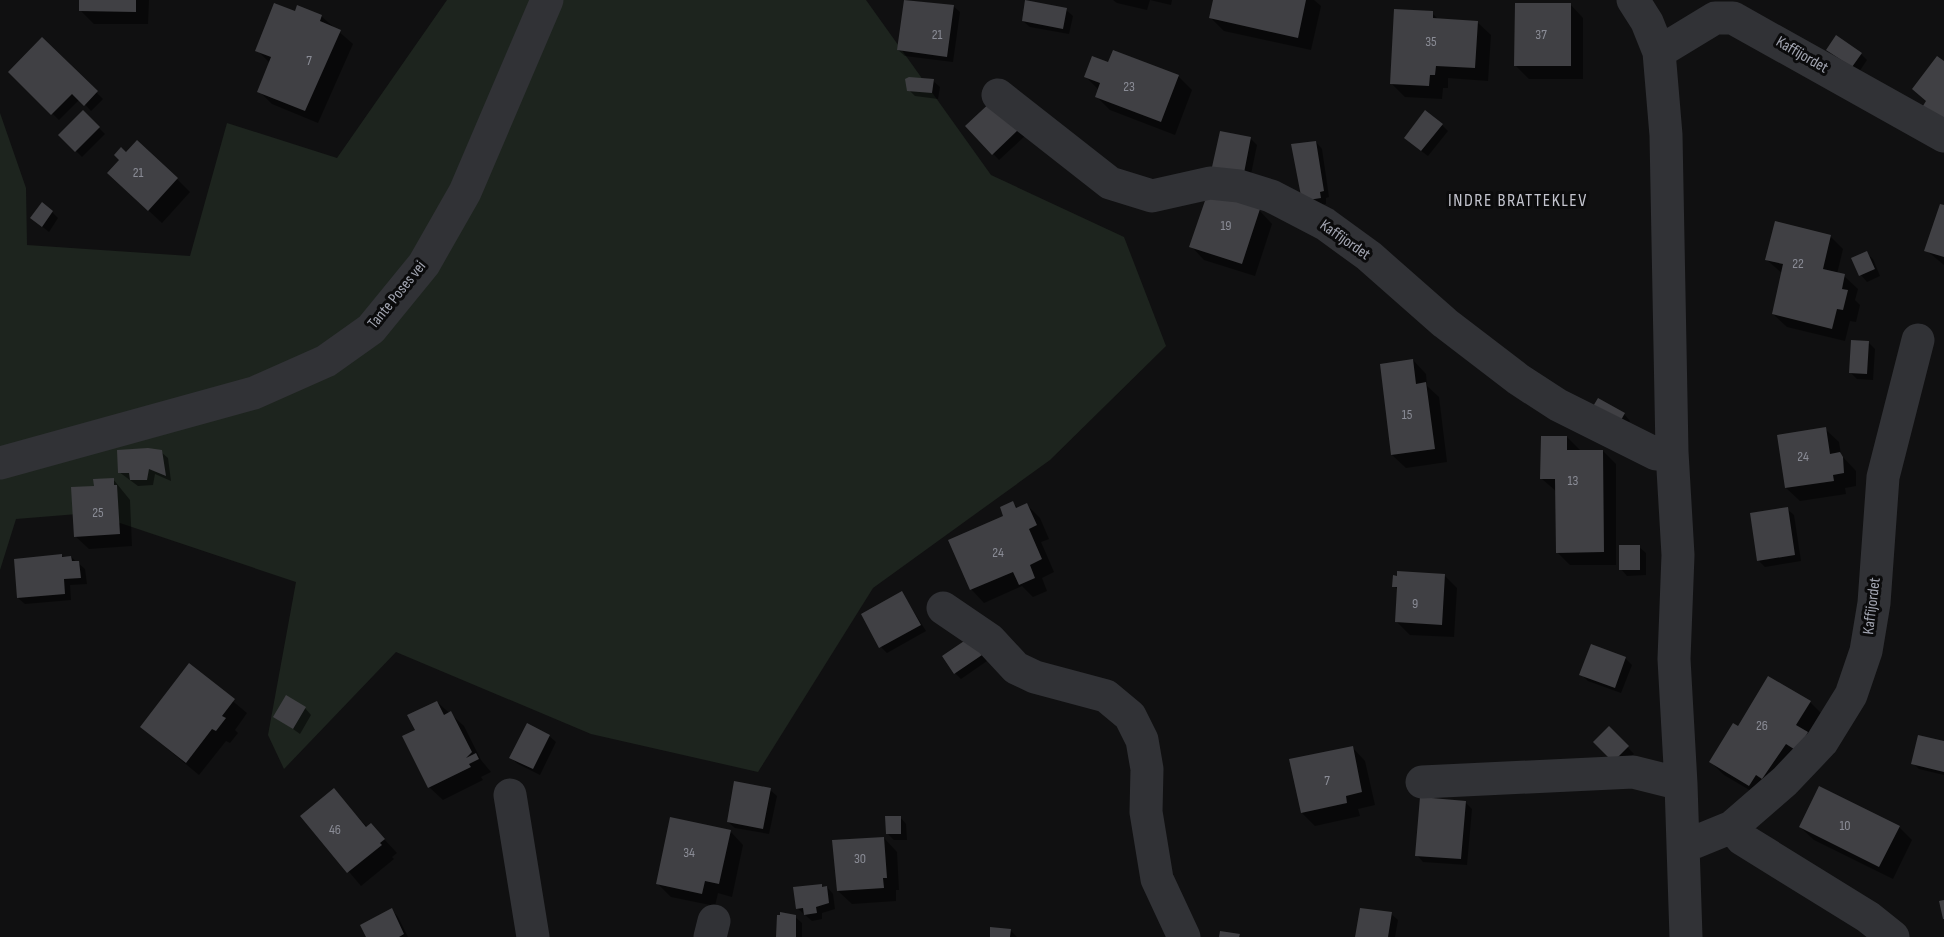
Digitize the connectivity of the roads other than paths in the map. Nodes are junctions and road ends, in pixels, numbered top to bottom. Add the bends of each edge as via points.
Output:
1 (547, 0) edge
2 (1633, 0) edge
3 (1659, 52) junction
4 (998, 95) dead end
5 (1944, 135) edge
6 (1918, 340) dead end
7 (1672, 452) junction
8 (0, 463) edge
9 (944, 608) dead end
10 (1422, 782) dead end
11 (1682, 784) junction
12 (510, 795) dead end
13 (1732, 826) junction
14 (1683, 847) junction
15 (533, 937) edge
16 (1184, 937) edge
17 (1686, 937) edge
18 (1893, 937) edge

1 - 8 street, Tante Poses vei via 465,192 424,264 371,329 326,362 254,393
2 - 3 street
3 - 5 street, Kaffijordet via 1715,18 1733,18
3 - 7 street via 1666,135
4 - 7 street, Kaffijordet via 1110,183 1152,196 1210,183 1239,186 1271,196 1325,224 1518,379 1558,405 1656,454
6 - 13 street, Kaffijordet via 1883,477 1874,603 1866,651 1851,695 1822,742 1785,781
7 - 11 street via 1678,555 1674,659
9 - 16 street via 990,640 1016,668 1106,696 1130,716 1142,740 1147,769 1146,812 1157,879
10 - 11 street via 1633,772
11 - 14 street
12 - 15 street
13 - 14 street, Kaffijordet
13 - 18 street via 1742,839 1868,917
14 - 17 street

